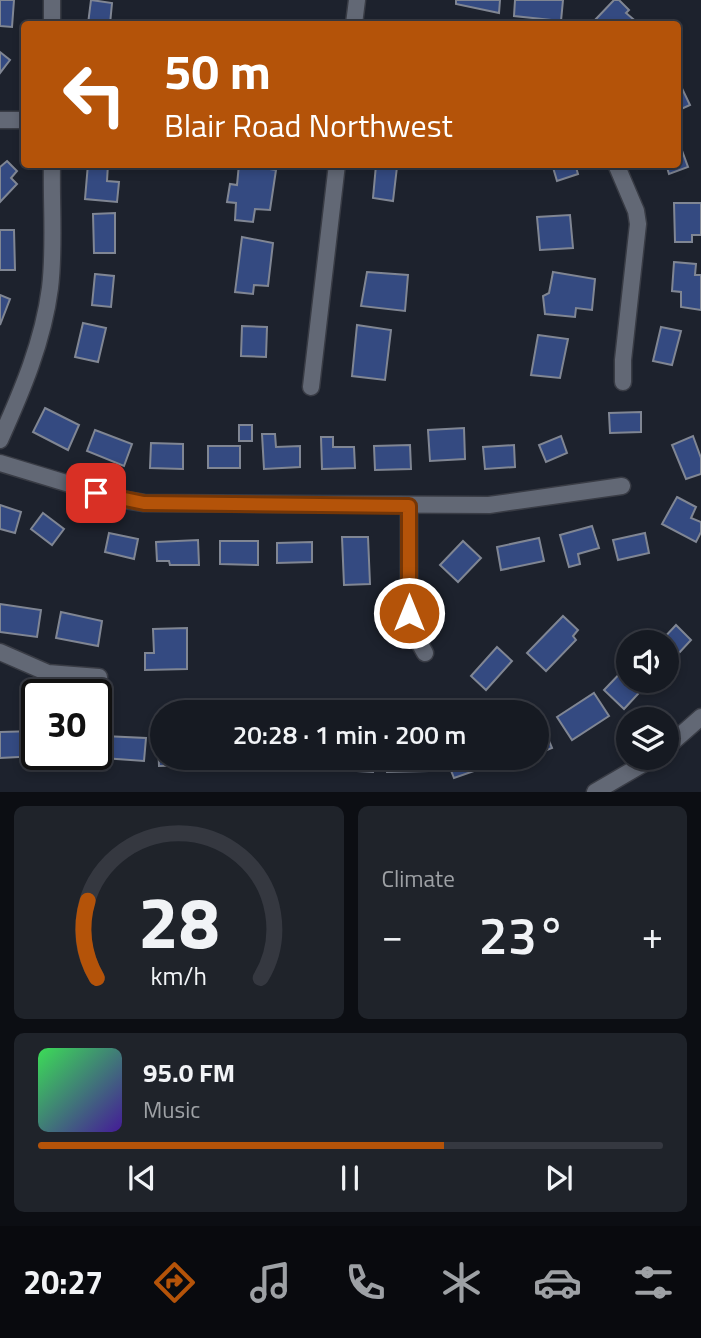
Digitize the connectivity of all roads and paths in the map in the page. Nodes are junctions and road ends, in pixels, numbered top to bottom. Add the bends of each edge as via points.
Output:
1 (52, 0) edge
2 (357, 0) edge
3 (52, 21) edge
4 (354, 21) edge
5 (0, 120) edge
6 (21, 120) edge
7 (52, 168) edge
8 (337, 168) edge
9 (618, 168) edge
10 (623, 382) dead end
11 (312, 387) dead end
12 (0, 440) edge
13 (0, 463) edge
14 (622, 485) dead end
15 (409, 506) junction
16 (0, 652) edge
17 (425, 653) dead end
18 (99, 677) dead end
19 (701, 717) edge
20 (679, 736) edge
21 (633, 770) edge
22 (595, 792) edge

1 - 3 street
2 - 4 street
5 - 6 street
7 - 12 street via 52,253 43,324 33,362
8 - 11 street
9 - 10 street via 638,224
13 - 15 street via 144,503
14 - 15 street via 523,503
15 - 17 street via 409,613 412,630
16 - 18 street via 48,673
19 - 20 street
21 - 22 street

